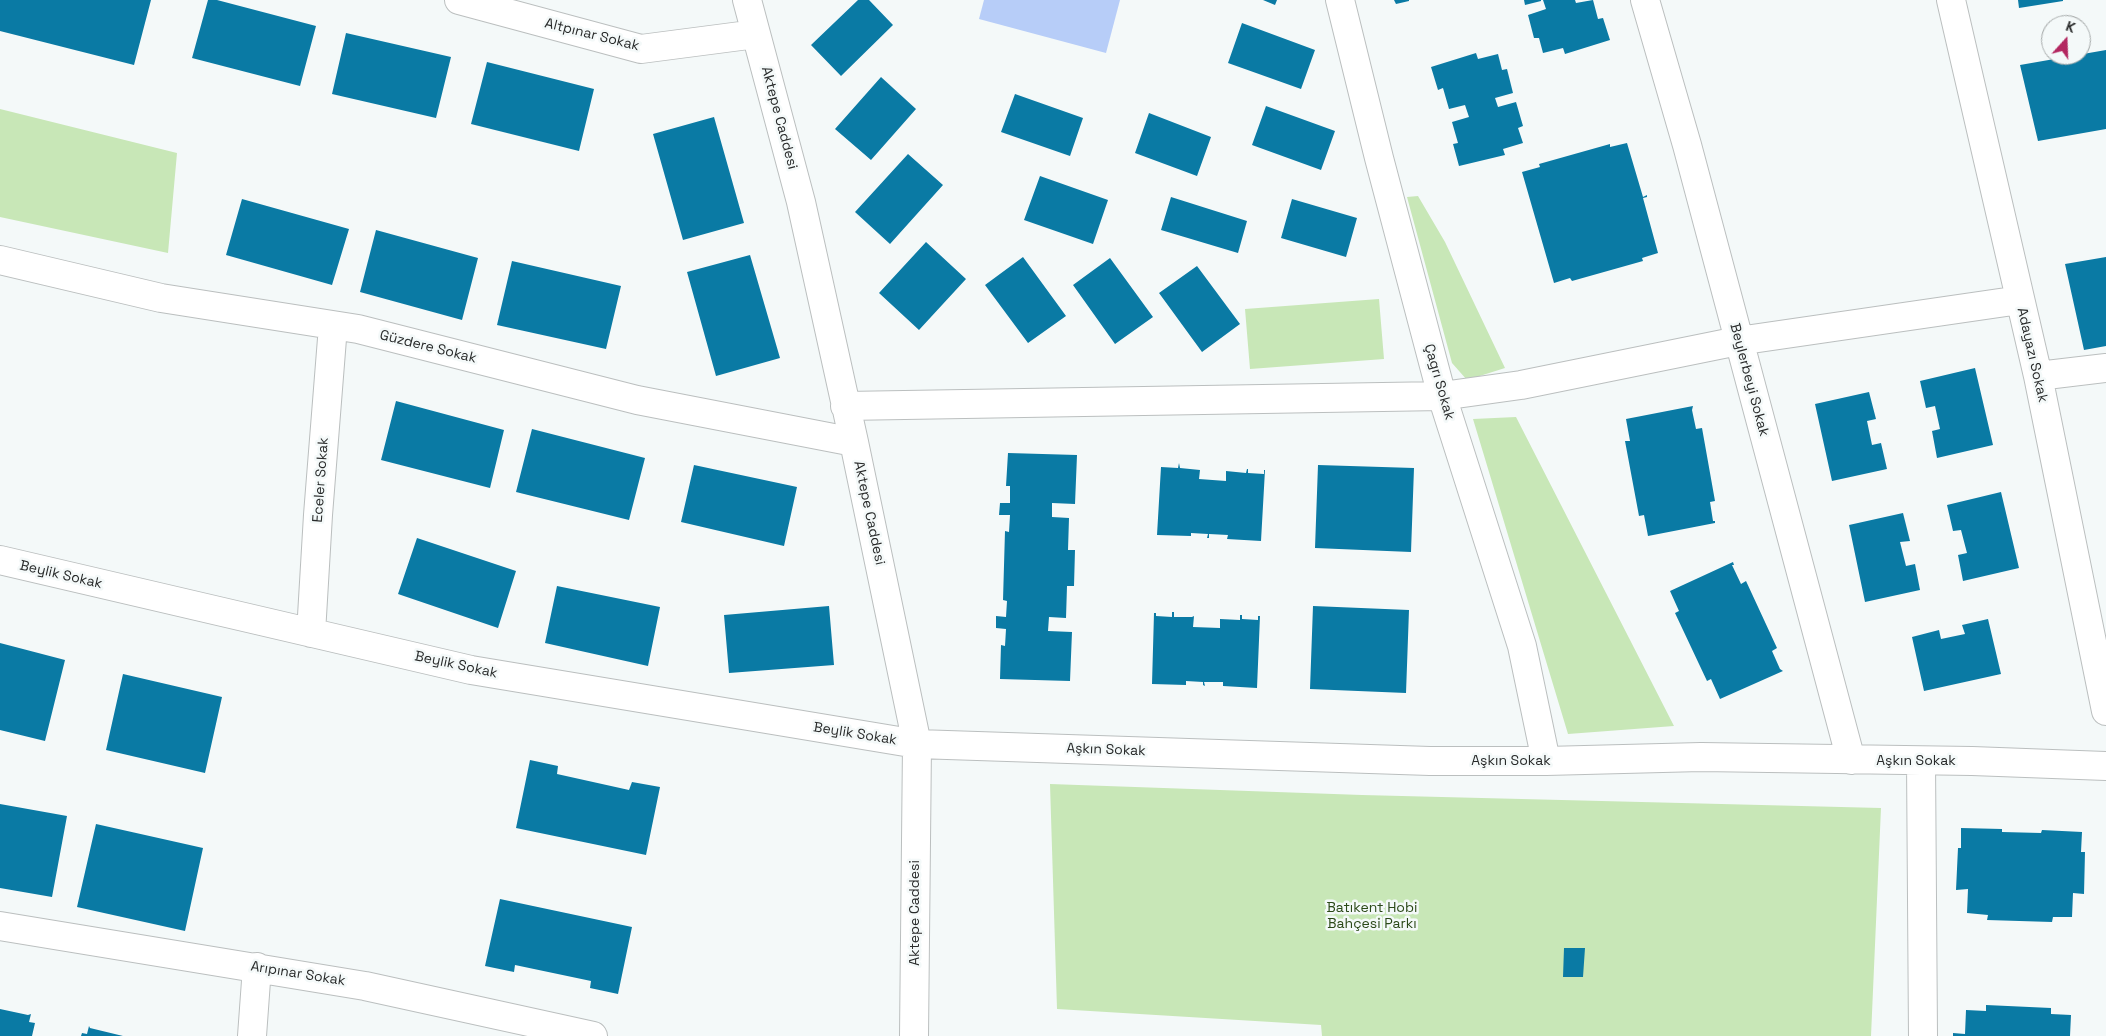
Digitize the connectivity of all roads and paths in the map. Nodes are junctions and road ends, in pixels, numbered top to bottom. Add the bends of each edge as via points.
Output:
1 (459, 0) edge
2 (747, 0) edge
3 (1340, 0) edge
4 (1645, 0) edge
5 (1951, 0) edge
6 (756, 34) junction
7 (0, 260) edge
8 (2020, 300) junction
9 (333, 326) junction
10 (1738, 341) junction
11 (2106, 368) edge
12 (2038, 376) junction
13 (1442, 396) junction
14 (845, 406) junction
15 (854, 442) junction
16 (0, 560) edge
17 (311, 633) junction
18 (2106, 711) edge
19 (916, 744) junction
20 (1851, 760) junction
21 (1546, 761) junction
22 (1921, 761) junction
23 (2106, 766) edge
24 (0, 926) edge
25 (257, 967) junction
26 (252, 1036) edge
27 (593, 1036) edge
28 (914, 1036) edge
29 (1923, 1036) edge

1 - 6 street, Altpınar Sokak via 641,49
2 - 6 street, Aktepe Caddesi
3 - 13 street, Çagrı Sokak
4 - 10 street, Beylerbeyi Sokak
5 - 8 street, Adayazı Sokak
6 - 14 street, Aktepe Caddesi via 801,202
7 - 9 street, Güzdere Sokak via 161,298
8 - 10 street
8 - 12 street, Adayazı Sokak
9 - 15 street, Güzdere Sokak via 358,329 637,400
9 - 17 street, Eceler Sokak
10 - 13 street via 1521,385
10 - 20 street, Beylerbeyi Sokak
11 - 12 street
12 - 18 street, Adayazı Sokak
13 - 14 street
13 - 21 street, Çagrı Sokak via 1522,646
14 - 15 street, Aktepe Caddesi
15 - 19 street, Aktepe Caddesi
16 - 17 street, Beylik Sokak
17 - 19 street, Beylik Sokak via 471,670
19 - 21 street, Aşkın Sokak via 1430,761
19 - 28 street, Aktepe Caddesi
20 - 21 street, Aşkın Sokak via 1701,757
20 - 22 street, Aşkın Sokak
22 - 23 street, Aşkın Sokak
22 - 29 street
24 - 25 street, Arıpınar Sokak
25 - 26 street
25 - 27 street, Arıpınar Sokak via 366,986

